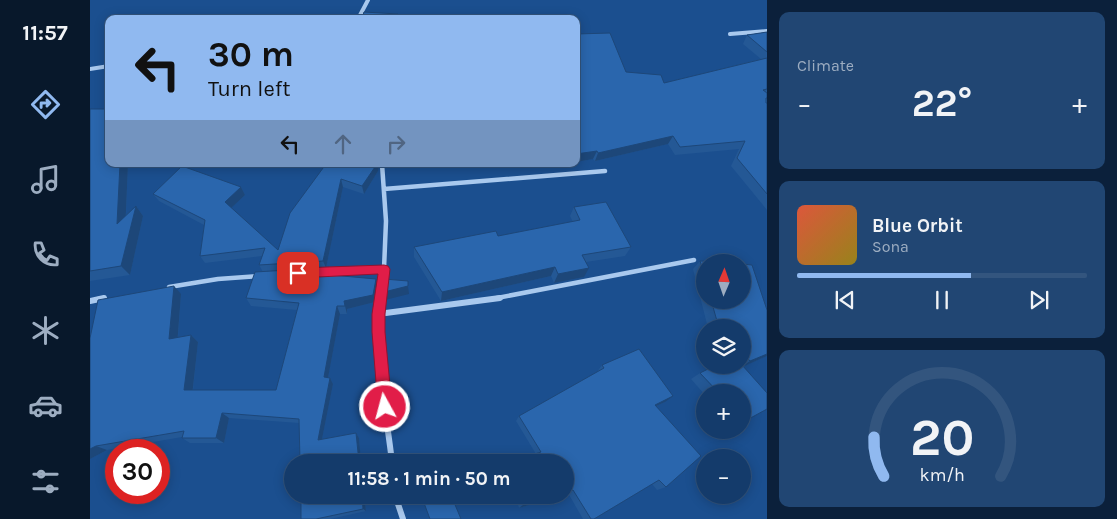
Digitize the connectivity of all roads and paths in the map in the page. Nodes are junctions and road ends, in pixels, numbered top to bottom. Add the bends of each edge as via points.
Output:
1 (368, 0) edge
2 (360, 15) edge
3 (767, 31) edge
4 (730, 34) dead end
5 (105, 67) edge
6 (90, 69) edge
7 (382, 167) edge
8 (605, 171) dead end
9 (384, 189) junction
10 (694, 260) dead end
11 (384, 269) junction
12 (308, 272) edge
13 (271, 275) edge
14 (159, 289) edge
15 (110, 298) edge
16 (90, 301) edge
17 (378, 314) junction
18 (391, 454) edge
19 (398, 504) edge
20 (403, 519) edge

1 - 2 street
3 - 4 street
5 - 6 street
7 - 9 street
8 - 9 street
9 - 11 street
10 - 17 street via 495,299
11 - 12 street
11 - 17 street
13 - 14 street via 218,279
15 - 16 street
17 - 18 street
19 - 20 street

